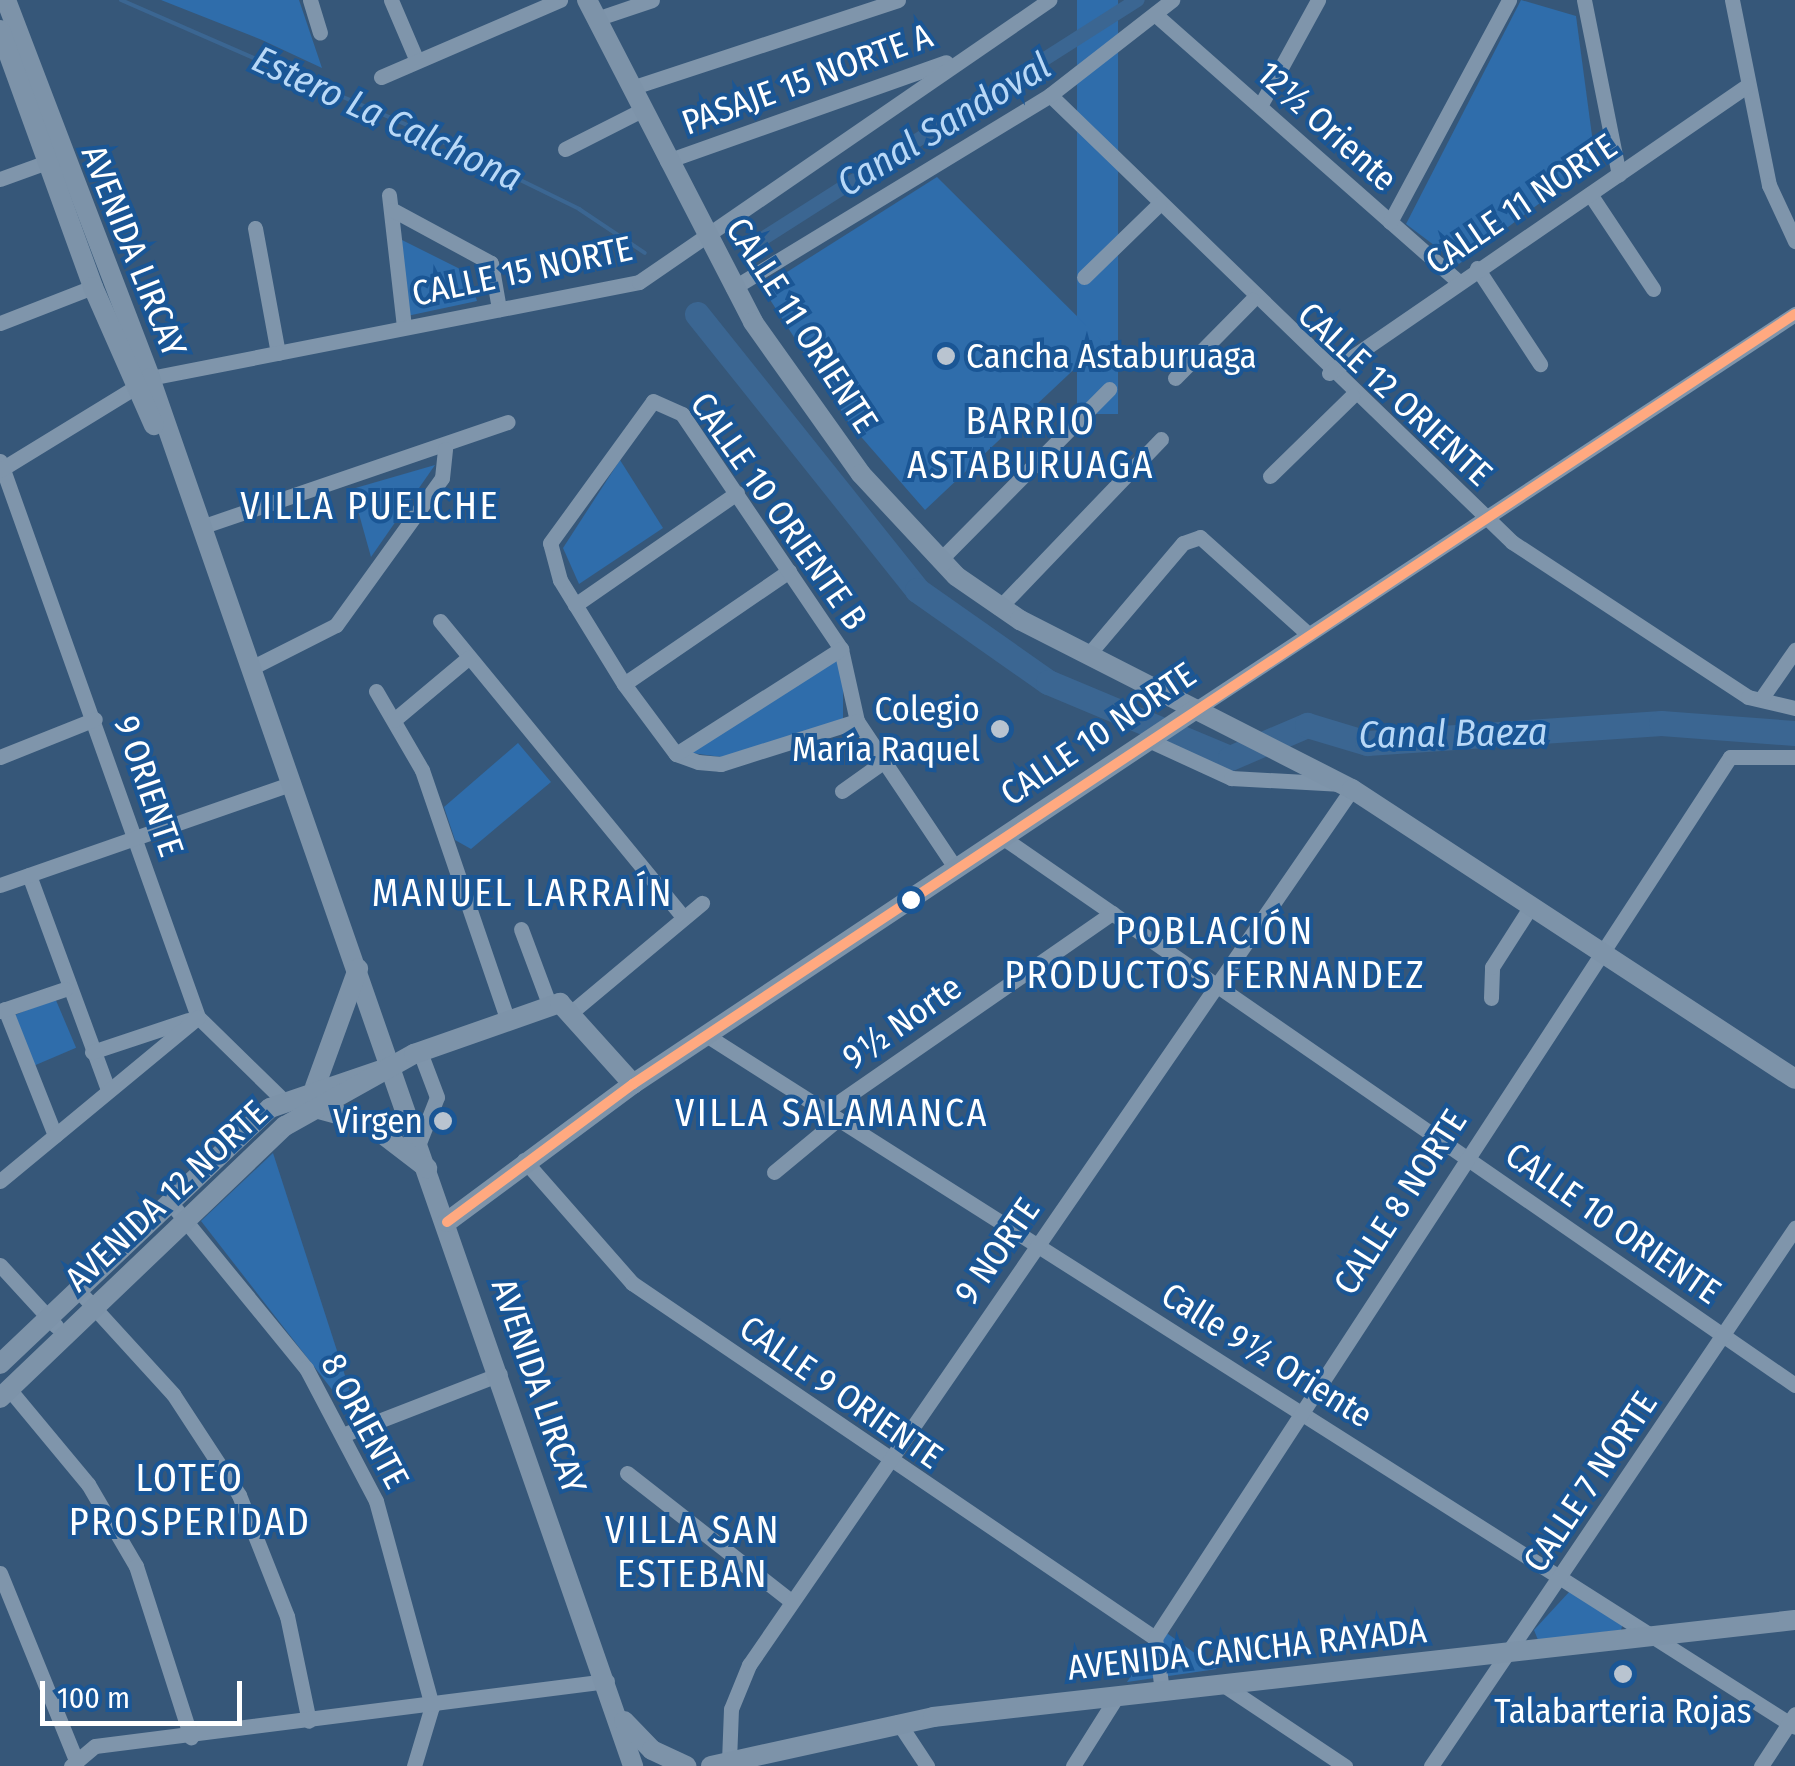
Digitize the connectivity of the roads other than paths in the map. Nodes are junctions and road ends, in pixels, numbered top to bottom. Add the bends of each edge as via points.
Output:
1 (6, 0) edge
2 (310, 0) edge
3 (392, 0) edge
4 (560, 0) edge
5 (652, 0) edge
6 (898, 0) edge
7 (1049, 0) edge
8 (1172, 0) edge
9 (1318, 0) edge
10 (1509, 0) edge
11 (1584, 0) edge
12 (1732, 0) edge
13 (1026, 7) edge
14 (591, 9) edge
15 (1157, 16) junction
16 (0, 30) edge
17 (320, 32) dead end
18 (967, 54) junction
19 (418, 62) junction
20 (380, 77) dead end
21 (1748, 85) junction
22 (631, 88) junction
23 (1050, 95) junction
24 (1260, 106) junction
25 (642, 110) junction
26 (564, 149) dead end
27 (667, 161) junction
28 (47, 162) junction
29 (1619, 175) junction
30 (0, 179) edge
31 (1590, 194) junction
32 (1158, 204) junction
33 (1390, 222) junction
34 (255, 228) dead end
35 (704, 237) junction
36 (1795, 241) edge
37 (1477, 268) junction
38 (1084, 276) dead end
39 (1458, 281) junction
40 (92, 287) junction
41 (733, 288) junction
42 (1653, 289) dead end
43 (1252, 300) junction
44 (499, 309) junction
45 (1795, 314) edge
46 (0, 322) edge
47 (404, 326) junction
48 (278, 353) junction
49 (1540, 364) dead end
50 (1328, 374) junction
51 (1175, 378) dead end
52 (142, 381) junction
53 (1109, 388) dead end
54 (1352, 396) junction
55 (508, 422) dead end
56 (1161, 438) dead end
57 (445, 450) junction
58 (1, 466) edge
59 (1270, 476) dead end
60 (737, 493) junction
61 (1483, 517) junction
62 (201, 527) junction
63 (939, 561) junction
64 (788, 572) junction
65 (574, 605) junction
66 (999, 608) junction
67 (440, 621) dead end
68 (1308, 634) junction
69 (841, 650) junction
70 (1795, 650) edge
71 (1088, 655) junction
72 (468, 658) junction
73 (252, 668) junction
74 (624, 684) junction
75 (376, 691) dead end
76 (1761, 699) junction
77 (1795, 708) edge
78 (1188, 714) junction
79 (94, 719) junction
80 (394, 720) junction
81 (857, 721) junction
82 (1152, 736) junction
83 (679, 755) junction
84 (0, 757) edge
85 (1795, 757) edge
86 (884, 762) junction
87 (293, 783) junction
88 (1347, 787) junction
89 (842, 790) dead end
90 (133, 837) junction
91 (1002, 838) junction
92 (956, 869) junction
93 (29, 875) junction
94 (0, 885) edge
95 (702, 903) dead end
96 (1531, 906) junction
97 (1112, 913) junction
98 (684, 918) junction
99 (521, 929) dead end
100 (1600, 951) junction
101 (358, 970) junction
102 (1216, 986) junction
103 (65, 989) junction
104 (1492, 998) dead end
105 (561, 1006) junction
106 (2, 1010) edge
107 (198, 1017) junction
108 (507, 1018) junction
109 (706, 1036) junction
110 (92, 1052) junction
111 (420, 1052) junction
112 (392, 1067) junction
113 (1795, 1079) edge
114 (633, 1084) junction
115 (108, 1090) junction
116 (313, 1098) junction
117 (282, 1100) junction
118 (832, 1115) junction
119 (55, 1135) junction
120 (419, 1143) junction
121 (1465, 1157) junction
122 (524, 1160) junction
123 (428, 1169) junction
124 (774, 1172) dead end
125 (0, 1181) edge
126 (170, 1202) junction
127 (186, 1220) junction
128 (447, 1222) junction
129 (1795, 1228) edge
130 (1037, 1247) junction
131 (0, 1265) edge
132 (78, 1290) junction
133 (95, 1308) junction
134 (49, 1318) junction
135 (65, 1336) junction
136 (1724, 1336) junction
137 (0, 1364) edge
138 (500, 1374) junction
139 (1795, 1385) edge
140 (4, 1393) edge
141 (1300, 1412) junction
142 (344, 1434) junction
143 (888, 1462) junction
144 (627, 1472) dead end
145 (0, 1573) edge
146 (1563, 1578) junction
147 (792, 1602) junction
148 (1795, 1620) edge
149 (1655, 1636) junction
150 (1155, 1638) junction
151 (1508, 1653) junction
152 (607, 1681) junction
153 (1222, 1684) junction
154 (1162, 1691) junction
155 (1117, 1696) junction
156 (432, 1706) junction
157 (1793, 1721) edge
158 (310, 1722) junction
159 (898, 1722) junction
160 (191, 1737) junction
161 (633, 1750) edge
162 (73, 1762) edge
163 (720, 1763) edge
164 (414, 1766) edge
165 (646, 1766) edge
166 (686, 1766) edge
167 (927, 1766) edge
168 (1073, 1766) edge
169 (1345, 1766) edge
170 (1432, 1766) edge
171 (1761, 1766) edge

1 - 52 main road, AVENIDA LIRCAY
2 - 17 street
3 - 19 street
4 - 19 street
5 - 14 street
6 - 22 street
7 - 13 street, CALLE 15 NORTE
8 - 15 street
9 - 24 street
10 - 33 street
11 - 29 street
12 - 21 street
13 - 18 street, CALLE 15 NORTE
14 - 22 main road, CALLE 11 ORIENTE
15 - 23 street
15 - 24 street, 12½ Oriente
16 - 28 main road, AVENIDA LIRCAY
18 - 27 street, PASAJE 15 NORTE A
18 - 35 street, CALLE 15 NORTE
19 - 20 street
21 - 29 street, CALLE 11 NORTE
21 - 36 street via 1768,185
22 - 25 main road, CALLE 11 ORIENTE
23 - 32 street, CALLE 12 ORIENTE
23 - 41 street
24 - 33 street, 12½ Oriente
25 - 26 street
25 - 27 main road, CALLE 11 ORIENTE
27 - 35 main road, CALLE 11 ORIENTE
28 - 30 street
28 - 40 main road, AVENIDA LIRCAY
29 - 31 street, CALLE 11 NORTE
31 - 37 street, CALLE 11 NORTE
31 - 42 street
32 - 38 street
32 - 43 street, CALLE 12 ORIENTE
33 - 39 street, 12½ Oriente
34 - 48 street
35 - 41 main road, CALLE 11 ORIENTE
35 - 44 street, CALLE 15 NORTE via 639,282
37 - 39 street, CALLE 11 NORTE
37 - 49 street
39 - 50 street, CALLE 11 NORTE
40 - 46 street
40 - 52 main road, AVENIDA LIRCAY
41 - 63 main road, CALLE 11 ORIENTE via 840,448
43 - 50 street, CALLE 12 ORIENTE
43 - 51 street
44 - 47 street, CALLE 15 NORTE
44 - 47 street via 491,263 391,203 388,225
45 - 61 street, CALLE 10 NORTE
47 - 48 street, CALLE 15 NORTE
48 - 52 street, CALLE 15 NORTE
50 - 54 street, CALLE 12 ORIENTE
52 - 58 street
52 - 62 main road, AVENIDA LIRCAY
53 - 63 street
54 - 59 street
54 - 61 street, CALLE 12 ORIENTE
55 - 57 street
56 - 66 street
57 - 62 street
57 - 73 street via 442,478 336,625
58 - 79 street, 9 ORIENTE
60 - 64 street, CALLE 10 ORIENTE B
60 - 65 street
60 - 65 street, CALLE 10 ORIENTE B via 682,414 660,399 640,413 550,544
61 - 68 street, CALLE 10 NORTE
61 - 76 street, CALLE 12 ORIENTE
62 - 73 main road, AVENIDA LIRCAY
63 - 66 main road, CALLE 11 ORIENTE
64 - 69 street, CALLE 10 ORIENTE B
64 - 74 street
65 - 74 street
66 - 71 main road, CALLE 11 ORIENTE
67 - 72 street
68 - 71 street via 1200,536 1183,543
68 - 78 street, CALLE 10 NORTE
69 - 81 street, CALLE 10 ORIENTE B
69 - 83 street
70 - 76 street
71 - 78 main road, CALLE 11 ORIENTE
72 - 80 street
72 - 98 street
73 - 87 main road, AVENIDA LIRCAY
74 - 83 street
75 - 80 street
76 - 77 street, CALLE 12 ORIENTE
78 - 82 main road, CALLE 10 NORTE
78 - 88 main road, CALLE 11 ORIENTE via 1220,721
79 - 84 street
79 - 90 street, 9 ORIENTE
80 - 108 street via 422,770
81 - 83 street via 721,764
81 - 86 street, CALLE 10 ORIENTE B
82 - 88 street via 1232,778
82 - 91 main road, CALLE 10 NORTE
85 - 100 street, CALLE 8 NORTE via 1730,758
86 - 89 street
86 - 92 street, CALLE 10 ORIENTE B
87 - 90 street
87 - 101 main road, AVENIDA LIRCAY
88 - 96 main road, CALLE 11 ORIENTE
88 - 102 street, 9 NORTE
90 - 93 street
90 - 107 street, 9 ORIENTE
91 - 92 main road, CALLE 10 NORTE
91 - 97 street, CALLE 10 ORIENTE
92 - 109 main road, CALLE 10 NORTE
93 - 94 street
93 - 103 street
95 - 98 street
96 - 100 main road, CALLE 11 ORIENTE
96 - 104 street via 1492,967
97 - 102 street, CALLE 10 ORIENTE
97 - 118 street, 9½ Norte
98 - 105 street
99 - 105 street
100 - 113 main road, CALLE 11 ORIENTE
100 - 121 street, CALLE 8 NORTE
101 - 112 main road, AVENIDA LIRCAY
101 - 116 main road
102 - 121 street, CALLE 10 ORIENTE
102 - 130 street, 9 NORTE
103 - 106 street
103 - 110 street
105 - 108 main road, AVENIDA 12 NORTE
105 - 114 main road
106 - 119 street
107 - 110 street
107 - 115 street
107 - 117 street, 9 ORIENTE
108 - 111 main road, AVENIDA 12 NORTE
109 - 114 main road, CALLE 10 NORTE
109 - 118 street, Calle 9½ Oriente
110 - 115 street
111 - 112 main road, AVENIDA 12 NORTE
111 - 120 street via 437,1097
112 - 116 main road, AVENIDA 12 NORTE
112 - 120 main road, AVENIDA LIRCAY
114 - 122 main road, CALLE 10 NORTE
115 - 119 street
116 - 117 main road, AVENIDA 12 NORTE
116 - 123 main road via 367,1122
116 - 127 main road, AVENIDA 12 NORTE
117 - 126 main road, AVENIDA 12 NORTE
118 - 124 street, 9½ Norte
118 - 130 street, Calle 9½ Oriente
119 - 125 street
120 - 123 main road, AVENIDA LIRCAY
121 - 136 street, CALLE 10 ORIENTE
121 - 141 street, CALLE 8 NORTE
122 - 128 main road, CALLE 10 NORTE
122 - 143 street, CALLE 9 ORIENTE via 632,1283
123 - 128 main road, AVENIDA LIRCAY
126 - 127 street, 8 ORIENTE
126 - 132 main road, AVENIDA 12 NORTE
127 - 133 main road, AVENIDA 12 NORTE
127 - 142 street, 8 ORIENTE via 285,1339
128 - 138 main road, AVENIDA LIRCAY
129 - 136 street, CALLE 7 NORTE
130 - 141 street, Calle 9½ Oriente
130 - 143 street, 9 NORTE
131 - 134 street
132 - 133 street
132 - 134 main road, AVENIDA 12 NORTE
133 - 135 main road, AVENIDA 12 NORTE
133 - 158 street via 172,1394 239,1495 287,1616
134 - 135 street
134 - 137 main road, AVENIDA 12 NORTE
135 - 140 main road, AVENIDA 12 NORTE
136 - 139 street, CALLE 10 ORIENTE
136 - 146 street, CALLE 7 NORTE
138 - 142 street
138 - 152 main road, AVENIDA LIRCAY
140 - 160 street via 78,1472 136,1566 170,1649
141 - 146 street, Calle 9½ Oriente
141 - 150 street, CALLE 8 NORTE
142 - 156 street, 8 ORIENTE via 400,1564
143 - 147 street, 9 NORTE
143 - 150 street, CALLE 9 ORIENTE
144 - 147 street
145 - 162 street
146 - 149 street, Calle 9½ Oriente
146 - 151 street, CALLE 7 NORTE
147 - 163 street, 9 NORTE via 737,1688
148 - 149 main road, AVENIDA CANCHA RAYADA
149 - 151 main road, AVENIDA CANCHA RAYADA
149 - 157 street, Calle 9½ Oriente
150 - 154 street
151 - 153 main road, AVENIDA CANCHA RAYADA
151 - 170 street, CALLE 7 NORTE
152 - 156 street
152 - 161 main road, AVENIDA LIRCAY
153 - 154 main road, AVENIDA CANCHA RAYADA
153 - 169 street
154 - 155 main road, AVENIDA CANCHA RAYADA
155 - 159 main road, AVENIDA CANCHA RAYADA
155 - 168 street
156 - 158 street
156 - 164 street
157 - 171 street
158 - 160 street
159 - 163 main road, AVENIDA CANCHA RAYADA
159 - 167 street
160 - 162 street via 95,1746
161 - 165 main road
161 - 166 main road

